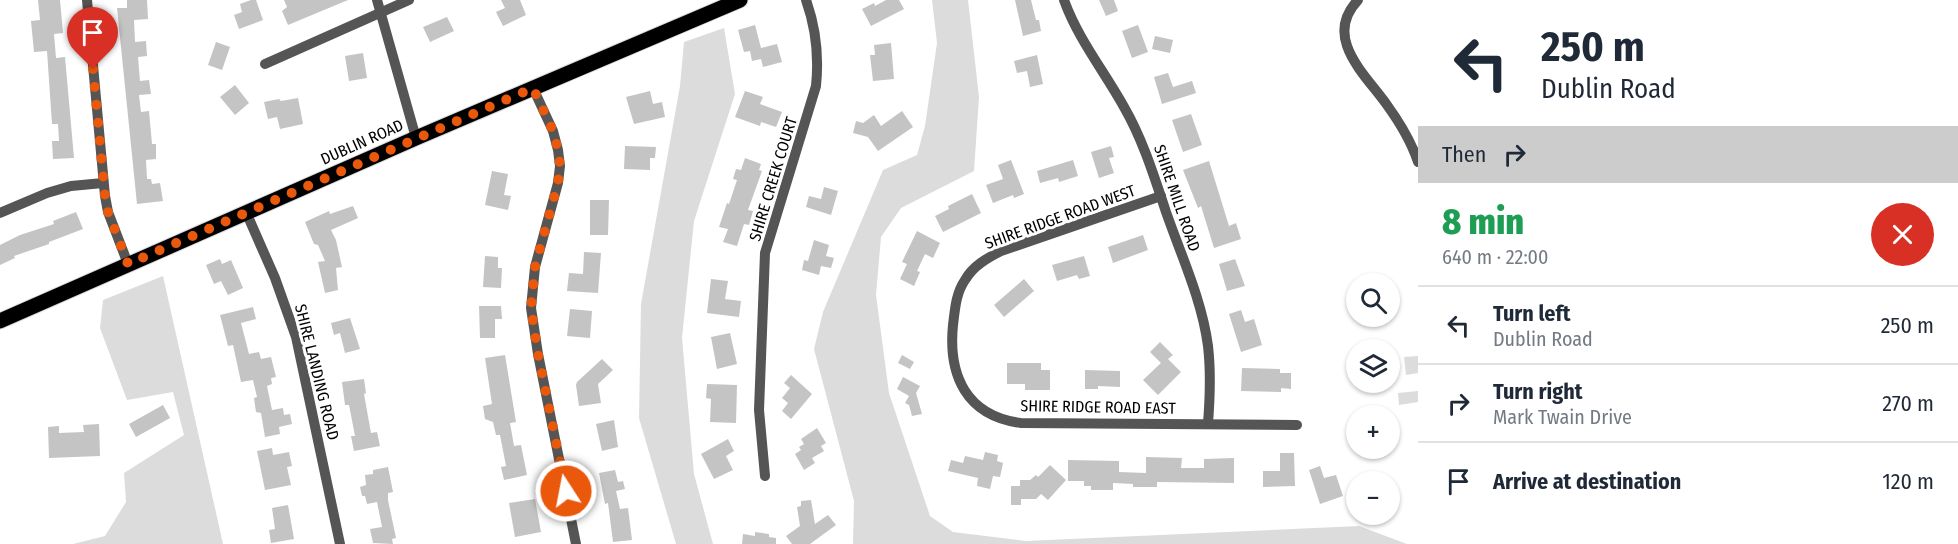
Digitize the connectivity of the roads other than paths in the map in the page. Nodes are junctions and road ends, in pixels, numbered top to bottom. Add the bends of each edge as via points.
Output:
1 (87, 0) edge
2 (376, 0) edge
3 (409, 0) edge
4 (740, 0) edge
5 (806, 0) edge
6 (1064, 0) edge
7 (1359, 0) edge
8 (380, 12) junction
9 (265, 64) dead end
10 (533, 88) junction
11 (416, 138) junction
12 (1418, 162) edge
13 (104, 183) junction
14 (1161, 196) junction
15 (246, 212) junction
16 (0, 213) edge
17 (128, 264) junction
18 (0, 321) edge
19 (952, 338) joint
20 (1208, 423) junction
21 (1298, 425) dead end
22 (765, 476) dead end
23 (340, 544) edge
24 (576, 544) edge

1 - 13 street
2 - 8 street
3 - 8 street
4 - 10 main road, DUBLIN ROAD
5 - 22 street, SHIRE CREEK COURT via 817,52 816,86 765,253 759,410
6 - 14 street, SHIRE MILL ROAD via 1077,30 1138,132
7 - 12 street via 1352,6 1345,28 1349,52 1411,141
8 - 9 street
8 - 11 street
10 - 11 main road, DUBLIN ROAD
10 - 24 street via 553,131 560,166 535,267 531,308
11 - 15 main road, DUBLIN ROAD
13 - 16 street via 47,192
13 - 17 street via 108,212
14 - 19 street, SHIRE RIDGE ROAD WEST via 1001,251 981,263 965,279 959,292
14 - 20 street, SHIRE MILL ROAD via 1203,320 1210,369
15 - 17 main road, DUBLIN ROAD
15 - 23 street, SHIRE LANDING ROAD via 296,337
17 - 18 main road, DUBLIN ROAD
19 - 20 street, SHIRE RIDGE ROAD EAST via 956,374 967,393 981,408 1011,421
20 - 21 street, SHIRE RIDGE ROAD EAST

